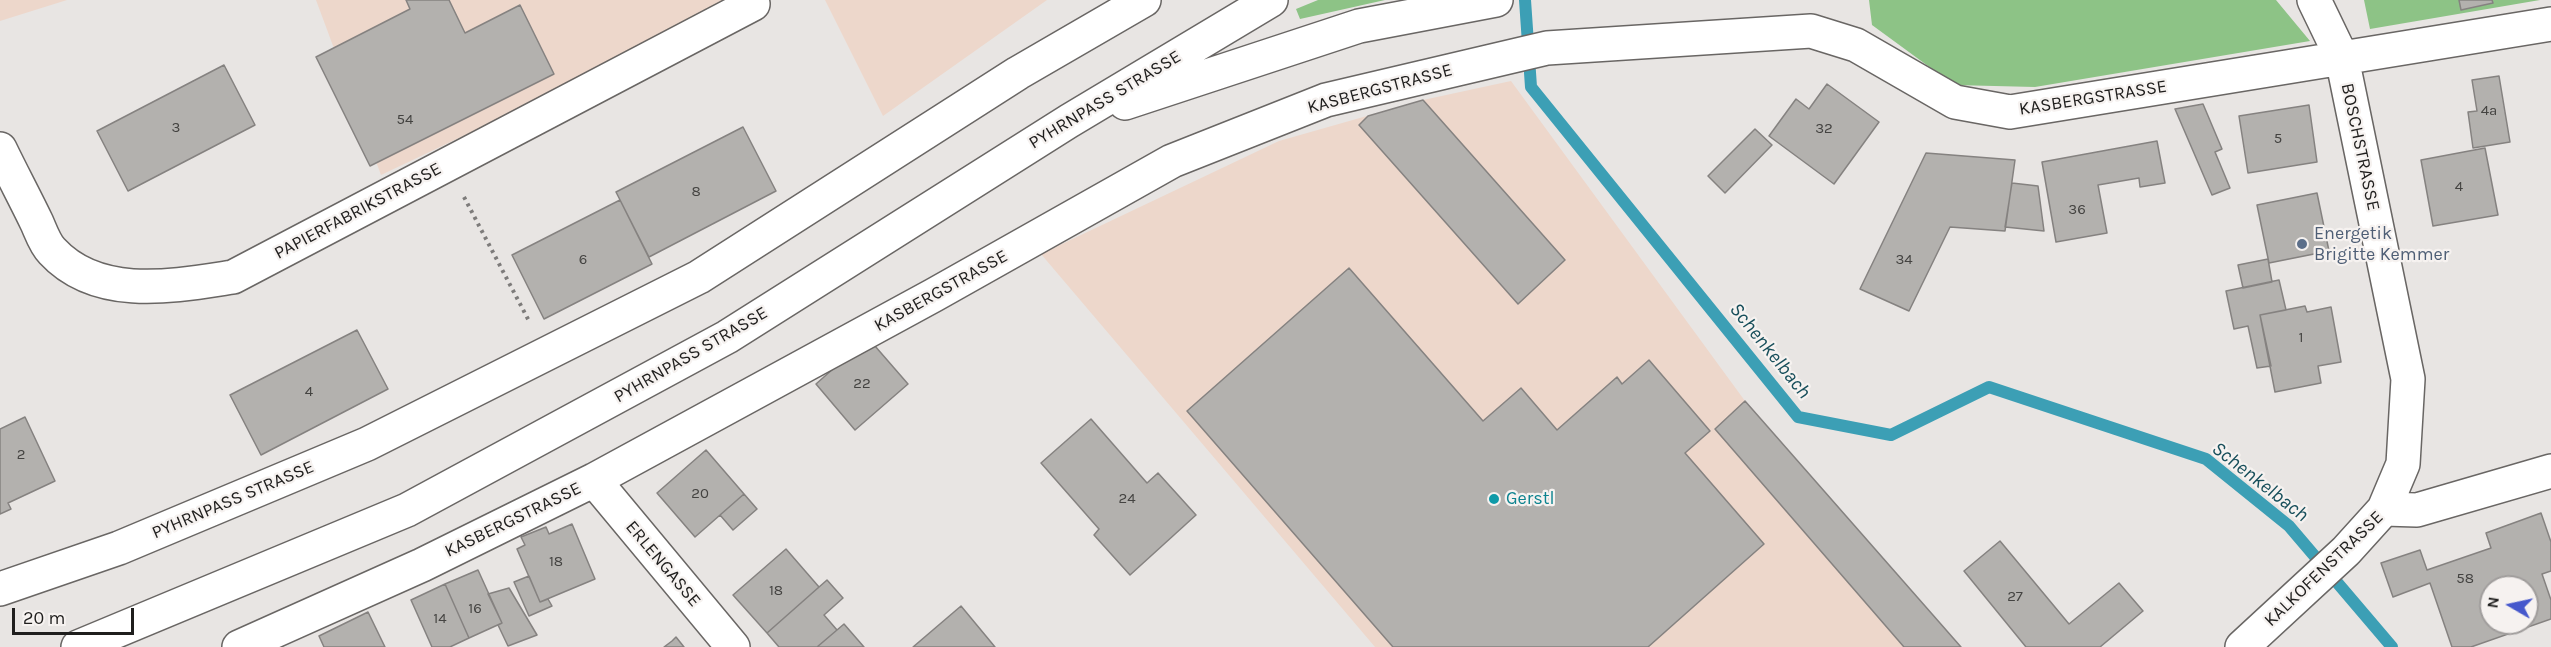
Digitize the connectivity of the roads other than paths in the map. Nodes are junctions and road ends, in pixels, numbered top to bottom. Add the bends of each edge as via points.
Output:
1 (1110, 0) edge
2 (1144, 0) edge
3 (1271, 0) edge
4 (1496, 0) edge
5 (2314, 0) edge
6 (753, 4) dead end
7 (2551, 24) edge
8 (2342, 58) junction
9 (1018, 73) junction
10 (1069, 121) junction
11 (0, 149) edge
12 (2551, 471) edge
13 (594, 480) junction
14 (2384, 509) junction
15 (0, 589) edge
16 (250, 645) edge
17 (78, 647) edge
18 (733, 647) edge
19 (2242, 647) edge

1 - 9 street
2 - 9 street, PYHRNPASS STRASSE
3 - 10 street, PYHRNPASS STRASSE
4 - 10 street via 1359,26
5 - 8 street, BOSCHSTRASSE
6 - 11 street, PAPIERFABRIKSTRASSE via 233,277 185,285 134,286 102,282 72,267 50,250
7 - 8 street, KASBERGSTRASSE
8 - 13 street, KASBERGSTRASSE via 2010,112 1955,102 1856,45 1811,31 1547,48 1326,100 1172,161
8 - 14 street, BOSCHSTRASSE via 2408,379 2403,464
9 - 15 street, PYHRNPASS STRASSE via 678,288 367,444 119,548
10 - 17 street, PYHRNPASS STRASSE via 727,337 407,510
12 - 14 street, KALKOFENSTRASSE via 2417,510
13 - 16 street, KASBERGSTRASSE
13 - 18 street, ERLENGASSE
14 - 19 street, KALKOFENSTRASSE via 2346,551

